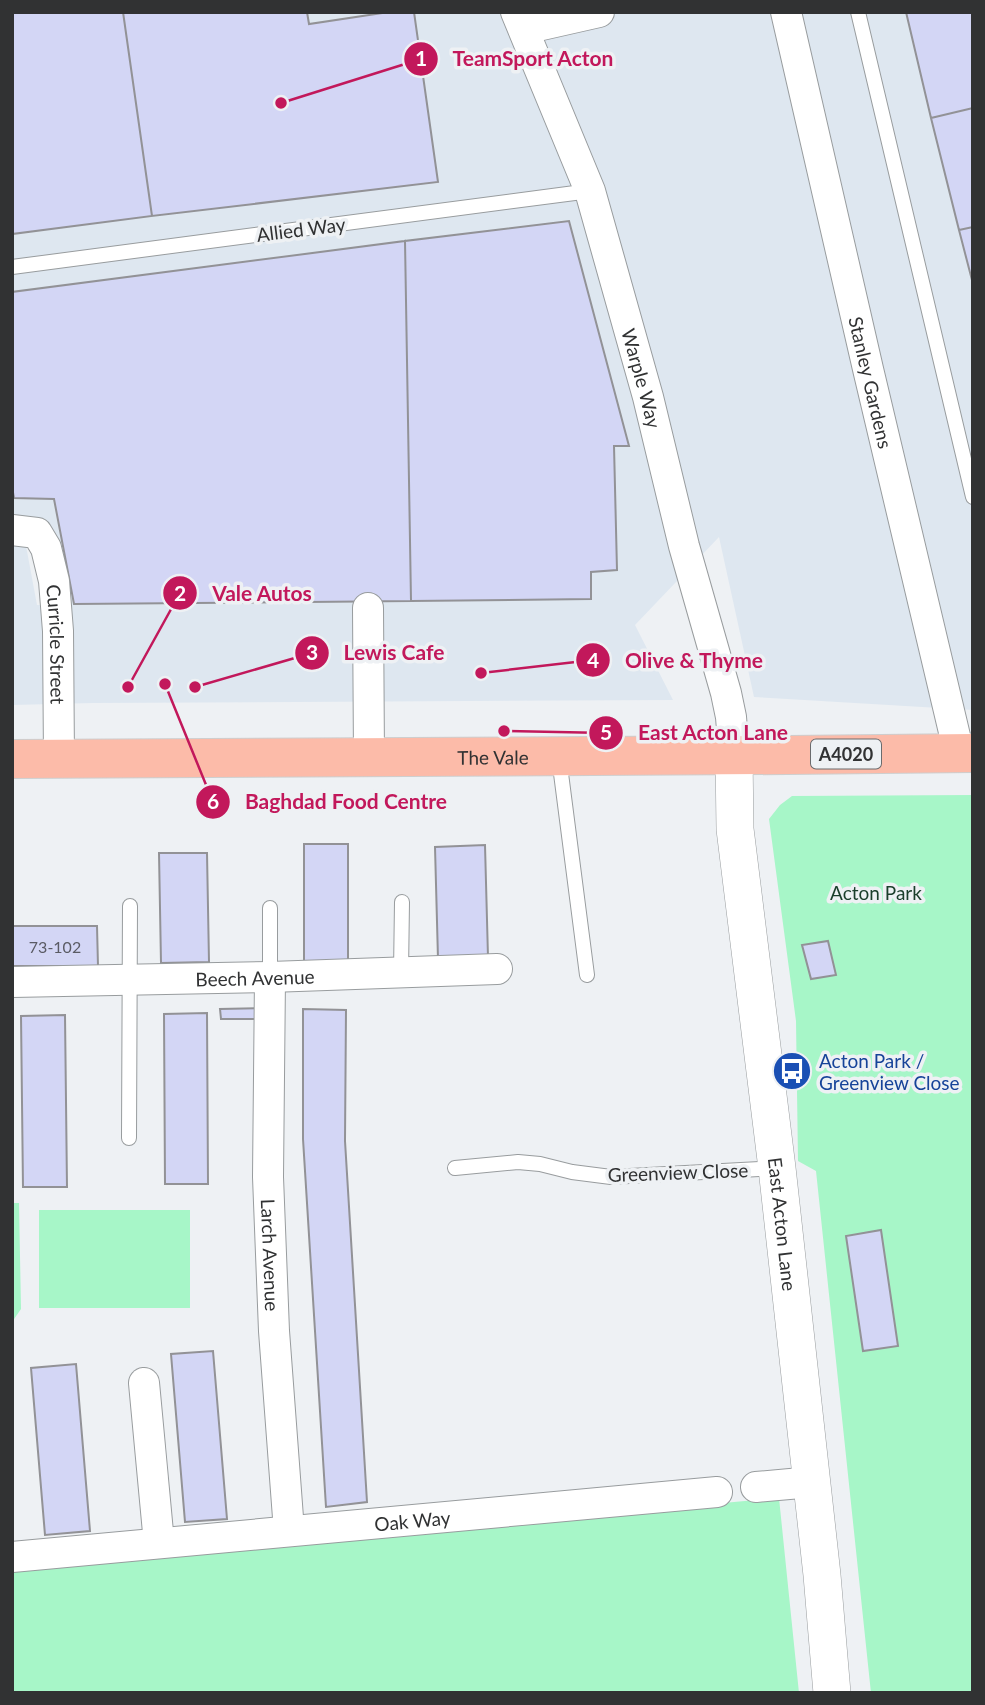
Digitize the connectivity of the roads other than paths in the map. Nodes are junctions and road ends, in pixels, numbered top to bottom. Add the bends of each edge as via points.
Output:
1 (598, 12) edge
2 (786, 12) edge
3 (858, 12) edge
4 (520, 21) edge
5 (590, 191) junction
6 (12, 267) edge
7 (973, 497) edge
8 (25, 531) edge
9 (368, 608) dead end
10 (966, 753) edge
11 (734, 755) junction
12 (559, 756) junction
13 (369, 757) junction
14 (12, 759) edge
15 (59, 759) junction
16 (402, 902) dead end
17 (130, 906) dead end
18 (270, 908) dead end
19 (497, 969) dead end
20 (401, 972) junction
21 (587, 975) dead end
22 (270, 977) junction
23 (130, 979) junction
24 (12, 982) edge
25 (129, 1138) dead end
26 (455, 1168) dead end
27 (777, 1168) junction
28 (144, 1383) dead end
29 (812, 1482) junction
30 (289, 1531) junction
31 (159, 1543) junction
32 (12, 1557) edge
33 (832, 1693) edge

1 - 4 street
2 - 10 street, Stanley Gardens via 871,382
3 - 7 lane
4 - 5 street, Warple Way
5 - 6 lane, Allied Way
5 - 11 street, Warple Way via 726,693
8 - 15 street, Curricle Street via 46,548 54,581
9 - 13 street
10 - 11 main road, The Vale / A4020
11 - 12 main road, The Vale / A4020
11 - 27 street, East Acton Lane via 735,829
12 - 13 main road, The Vale / A4020
12 - 21 lane
13 - 15 main road, The Vale / A4020
14 - 15 main road, The Vale / A4020
16 - 20 lane
17 - 23 lane
18 - 22 lane
19 - 20 street, Beech Avenue
20 - 22 street, Beech Avenue
22 - 23 street, Beech Avenue
22 - 30 street, Larch Avenue via 268,1177
23 - 24 street, Beech Avenue
23 - 25 lane
26 - 27 lane, Greenview Close via 518,1162 611,1177
27 - 29 street, East Acton Lane
28 - 31 street
29 - 30 street, Oak Way
29 - 33 street, East Acton Lane
30 - 31 street, Oak Way
31 - 32 street, Oak Way

